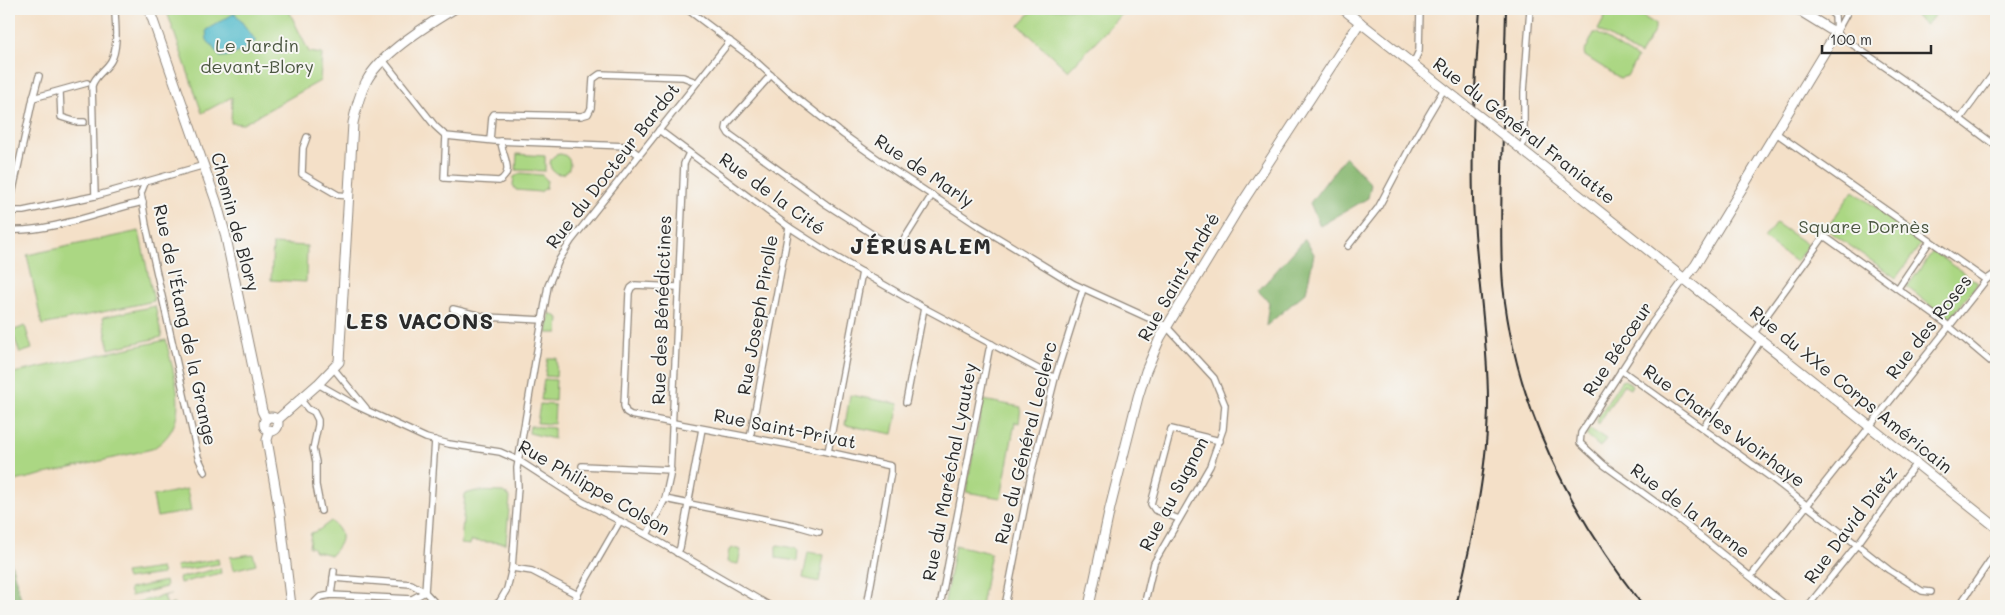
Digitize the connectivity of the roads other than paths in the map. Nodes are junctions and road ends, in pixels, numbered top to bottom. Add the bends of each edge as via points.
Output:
1 (115, 9) edge
2 (149, 9) edge
3 (687, 9) edge
4 (1343, 9) edge
5 (1420, 9) edge
6 (1530, 9) edge
7 (1797, 9) edge
8 (1827, 9) edge
9 (1849, 9) edge
10 (450, 10) edge
11 (1360, 22) junction
12 (1836, 33) junction
13 (730, 41) junction
14 (383, 60) junction
15 (1413, 64) junction
16 (1996, 70) edge
17 (771, 75) junction
18 (39, 76) dead end
19 (696, 82) junction
20 (87, 83) dead end
21 (1444, 89) junction
22 (60, 92) junction
23 (33, 98) junction
24 (1960, 119) junction
25 (84, 122) dead end
26 (659, 130) junction
27 (1776, 134) junction
28 (446, 136) junction
29 (306, 137) dead end
30 (490, 140) junction
31 (501, 141) junction
32 (1996, 146) edge
33 (1521, 149) junction
34 (689, 153) junction
35 (639, 155) junction
36 (205, 165) junction
37 (145, 183) junction
38 (932, 195) junction
39 (95, 196) junction
40 (349, 196) junction
41 (143, 202) junction
42 (12, 211) junction
43 (789, 226) junction
44 (10, 230) edge
45 (9, 240) edge
46 (1930, 241) junction
47 (1348, 246) dead end
48 (862, 272) junction
49 (1996, 273) edge
50 (1685, 278) junction
51 (1986, 280) junction
52 (677, 287) junction
53 (1898, 288) junction
54 (1084, 289) junction
55 (924, 308) junction
56 (454, 309) dead end
57 (542, 320) junction
58 (1166, 326) junction
59 (1949, 326) junction
60 (1754, 333) junction
61 (1761, 340) junction
62 (992, 344) junction
63 (1996, 366) edge
64 (334, 369) junction
65 (1621, 370) junction
66 (1055, 378) junction
67 (318, 384) junction
68 (300, 399) junction
69 (906, 402) dead end
70 (366, 408) junction
71 (266, 419) junction
72 (277, 420) junction
73 (673, 423) junction
74 (1870, 426) junction
75 (1703, 428) junction
76 (702, 429) junction
77 (270, 430) junction
78 (750, 438) junction
79 (1580, 438) joint
80 (435, 440) junction
81 (1220, 441) junction
82 (828, 452) junction
83 (518, 460) junction
84 (1916, 463) junction
85 (582, 466) dead end
86 (671, 470) junction
87 (205, 472) dead end
88 (665, 499) junction
89 (688, 505) junction
90 (1808, 506) junction
91 (321, 511) dead end
92 (1179, 519) junction
93 (620, 521) junction
94 (1996, 526) edge
95 (819, 532) dead end
96 (647, 535) junction
97 (1857, 545) junction
98 (1996, 552) edge
99 (678, 553) junction
100 (512, 568) junction
101 (1751, 576) junction
102 (425, 592) junction
103 (1931, 592) dead end
104 (331, 595) junction
105 (578, 595) junction
106 (292, 606) edge
107 (311, 606) edge
108 (438, 606) edge
109 (494, 606) edge
110 (571, 606) edge
111 (770, 606) edge
112 (867, 606) edge
113 (940, 606) edge
114 (1005, 606) edge
115 (1089, 606) edge
116 (1144, 606) edge
117 (1787, 606) edge
118 (1808, 606) edge
119 (1959, 606) edge

1 - 39 street via 114,54 92,86
2 - 36 street, Chemin de Blory
3 - 13 street, Rue de Marly
4 - 11 street, Rue du Général Franiatte
5 - 15 street via 1419,51
6 - 33 street
7 - 12 street
8 - 12 street via 1835,16
9 - 12 street
10 - 14 street
11 - 15 street, Rue du Général Franiatte
11 - 58 street, Rue Saint-André
12 - 24 street
12 - 27 street
13 - 17 street, Rue de Marly
13 - 19 street, Rue du Docteur Bardot
14 - 28 street
14 - 40 street via 366,81 357,103
15 - 21 street, Rue du Général Franiatte
16 - 24 street
17 - 38 street, Rue de Marly via 844,135
17 - 38 street via 727,124 729,134 827,205 894,248 900,246
18 - 23 street
19 - 26 street, Rue du Docteur Bardot
19 - 30 street via 683,77 600,74 593,79 588,114 494,114
20 - 22 street
21 - 33 street, Rue du Général Franiatte, bridge
21 - 47 street via 1378,208
22 - 23 street
22 - 25 street via 61,117
23 - 42 street via 10,204
24 - 32 street
26 - 34 street, Rue de la Cité
26 - 35 street, Rue du Docteur Bardot
27 - 46 street
27 - 50 street
28 - 30 street
28 - 31 street via 444,178 499,181 504,178 507,159
29 - 40 street via 302,174 338,195
30 - 31 street
31 - 35 street via 627,146
33 - 50 street, Rue du Général Franiatte
34 - 43 street, Rue de la Cité
34 - 52 street, Rue des Bénédictines via 684,164
35 - 57 street, Rue du Docteur Bardot via 559,260 550,281
36 - 37 street
36 - 71 street, Chemin de Blory via 225,233
37 - 39 street
37 - 41 street, Rue de l'Étang de la Grange via 141,194
38 - 54 street, Rue de Marly
39 - 42 street
40 - 64 street via 340,355
41 - 44 street via 102,215 24,231
41 - 87 street, Rue de l'Étang de la Grange via 198,457
42 - 44 street
43 - 48 street, Rue de la Cité
43 - 78 street, Rue Joseph Pirolle
44 - 45 street
46 - 51 street
46 - 53 street
48 - 55 street, Rue de la Cité
48 - 82 street
49 - 51 street, Rue des Roses
50 - 60 street, Rue du XXe Corps Américain
50 - 65 street, Rue Bécœur
51 - 59 street, Rue des Roses
52 - 73 street, Rue des Bénédictines
52 - 73 street, Rue Saint-Privat via 635,285 631,288 624,406 631,415
53 - 59 street
53 - 60 street via 1824,236
54 - 58 street, Rue de Marly
54 - 66 street, Rue du Général Leclerc
55 - 62 street, Rue de la Cité
55 - 69 street
56 - 57 street via 485,317
57 - 83 street, Rue du Docteur Bardot
58 - 81 street, Rue au Sugnon via 1219,387 1226,404
58 - 115 street, Rue Saint-André via 1138,397
59 - 63 street
59 - 74 street, Rue des Roses
60 - 61 street, Rue du XXe Corps Américain
61 - 74 street, Rue du XXe Corps Américain
61 - 75 street
62 - 66 street, Rue de la Cité
62 - 113 street, Rue du Maréchal Lyautey
64 - 67 street
64 - 70 street, Rue Philippe Colson
65 - 75 street, Rue Charles Woirhaye
65 - 79 street, Rue Bécœur
66 - 114 street, Rue du Général Leclerc via 1030,474
67 - 68 street
67 - 70 street, Rue Philippe Colson
68 - 72 street
68 - 91 street via 318,420 312,449
70 - 80 street, Rue Philippe Colson
71 - 72 street via 272,417
71 - 77 street via 264,425
72 - 77 street via 277,427
73 - 76 street, Rue Saint-Privat
73 - 86 street, Rue des Bénédictines
74 - 84 street, Rue du XXe Corps Américain
74 - 90 street, Rue des Roses
75 - 90 street, Rue Charles Woirhaye
76 - 78 street, Rue Saint-Privat
76 - 89 street
77 - 106 street via 268,440
78 - 82 street, Rue Saint-Privat
79 - 101 street, Rue de la Marne via 1583,448 1604,465
80 - 83 street, Rue Philippe Colson via 500,452
80 - 102 street
81 - 92 street, Rue au Sugnon via 1210,466
81 - 92 street via 1171,429 1151,507
82 - 112 street, Rue Saint-Privat via 891,466
83 - 93 street, Rue Philippe Colson via 583,502
83 - 100 street, Rue du Docteur Bardot
84 - 94 street, Rue du XXe Corps Américain
84 - 97 street, Rue David Dietz
85 - 86 street
86 - 88 street, Rue des Bénédictines
88 - 89 street
88 - 96 street, Rue des Bénédictines
89 - 95 street
89 - 99 street
90 - 97 street, Rue Charles Woirhaye
90 - 101 street, Rue des Roses
92 - 116 street, Rue au Sugnon via 1154,563
93 - 96 street, Rue Philippe Colson
93 - 105 street
96 - 99 street, Rue Philippe Colson
97 - 103 street, Rue Charles Woirhaye via 1897,575
97 - 118 street, Rue David Dietz
98 - 119 street
99 - 111 street, Rue Philippe Colson
100 - 105 street via 532,571
100 - 109 street, Rue du Docteur Bardot via 507,589
101 - 117 street, Rue de la Marne
102 - 104 street via 412,599
102 - 104 street via 411,584 333,575
102 - 108 street
104 - 107 street via 320,597
105 - 110 street

